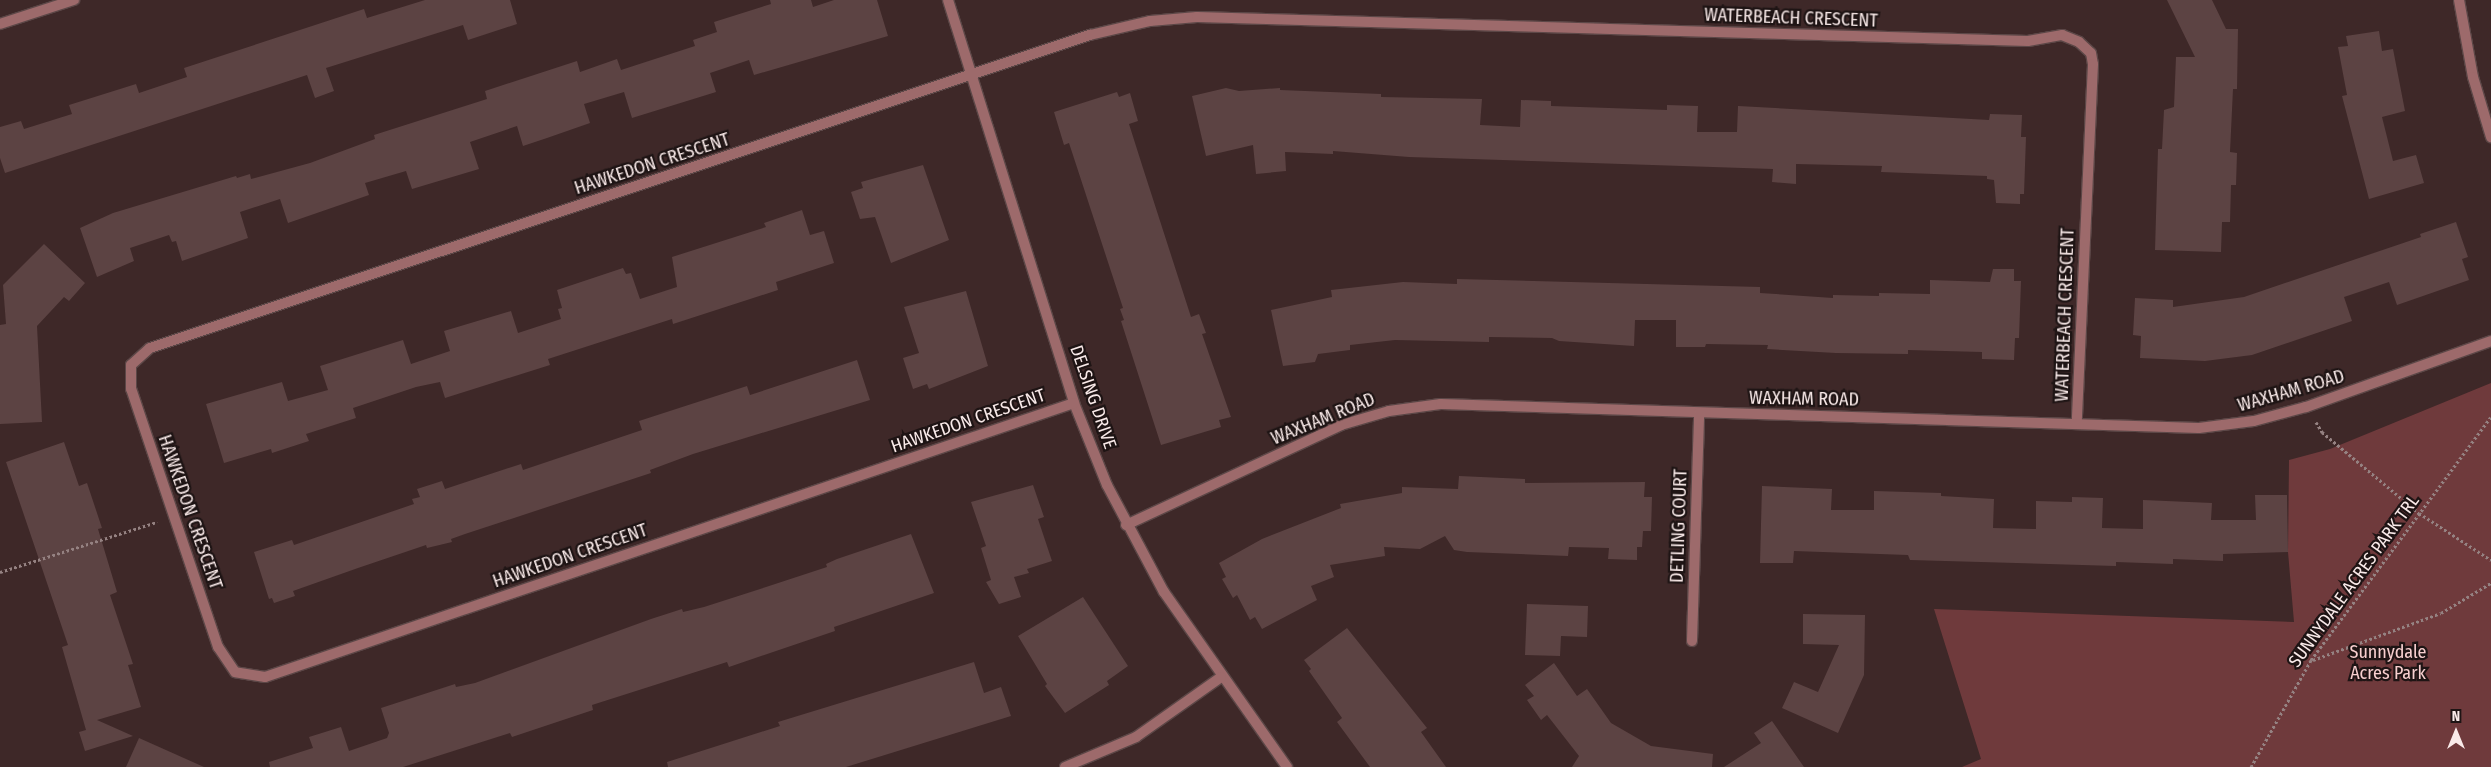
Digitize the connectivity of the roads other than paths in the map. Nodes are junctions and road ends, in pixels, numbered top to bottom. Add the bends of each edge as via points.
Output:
1 (74, 0) edge
2 (948, 0) edge
3 (2459, 0) edge
4 (0, 24) edge
5 (972, 74) junction
6 (2491, 137) edge
7 (2491, 341) edge
8 (1074, 403) junction
9 (1699, 413) junction
10 (2077, 422) junction
11 (1126, 525) junction
12 (1692, 641) dead end
13 (1221, 677) junction
14 (1065, 767) edge
15 (1287, 767) edge

1 - 4 street
2 - 5 street, DELSING DRIVE
3 - 6 street via 2473,77
5 - 8 street, DELSING DRIVE
5 - 8 street, HAWKEDON CRESCENT via 150,348 131,364 131,389 218,648 235,672 265,677
5 - 10 street, WATERBEACH CRESCENT via 1090,35 1150,21 1197,17 2028,41 2062,35 2079,42 2091,53 2093,64
7 - 10 street, WAXHAM ROAD via 2306,407 2254,422 2199,428
8 - 11 street, DELSING DRIVE
9 - 10 street, WAXHAM ROAD
9 - 11 street, WAXHAM ROAD via 1441,404 1389,410 1341,425
9 - 12 street, DETLING COURT
11 - 13 street, DELSING DRIVE via 1164,592
13 - 14 street via 1136,737
13 - 15 street, DELSING DRIVE

